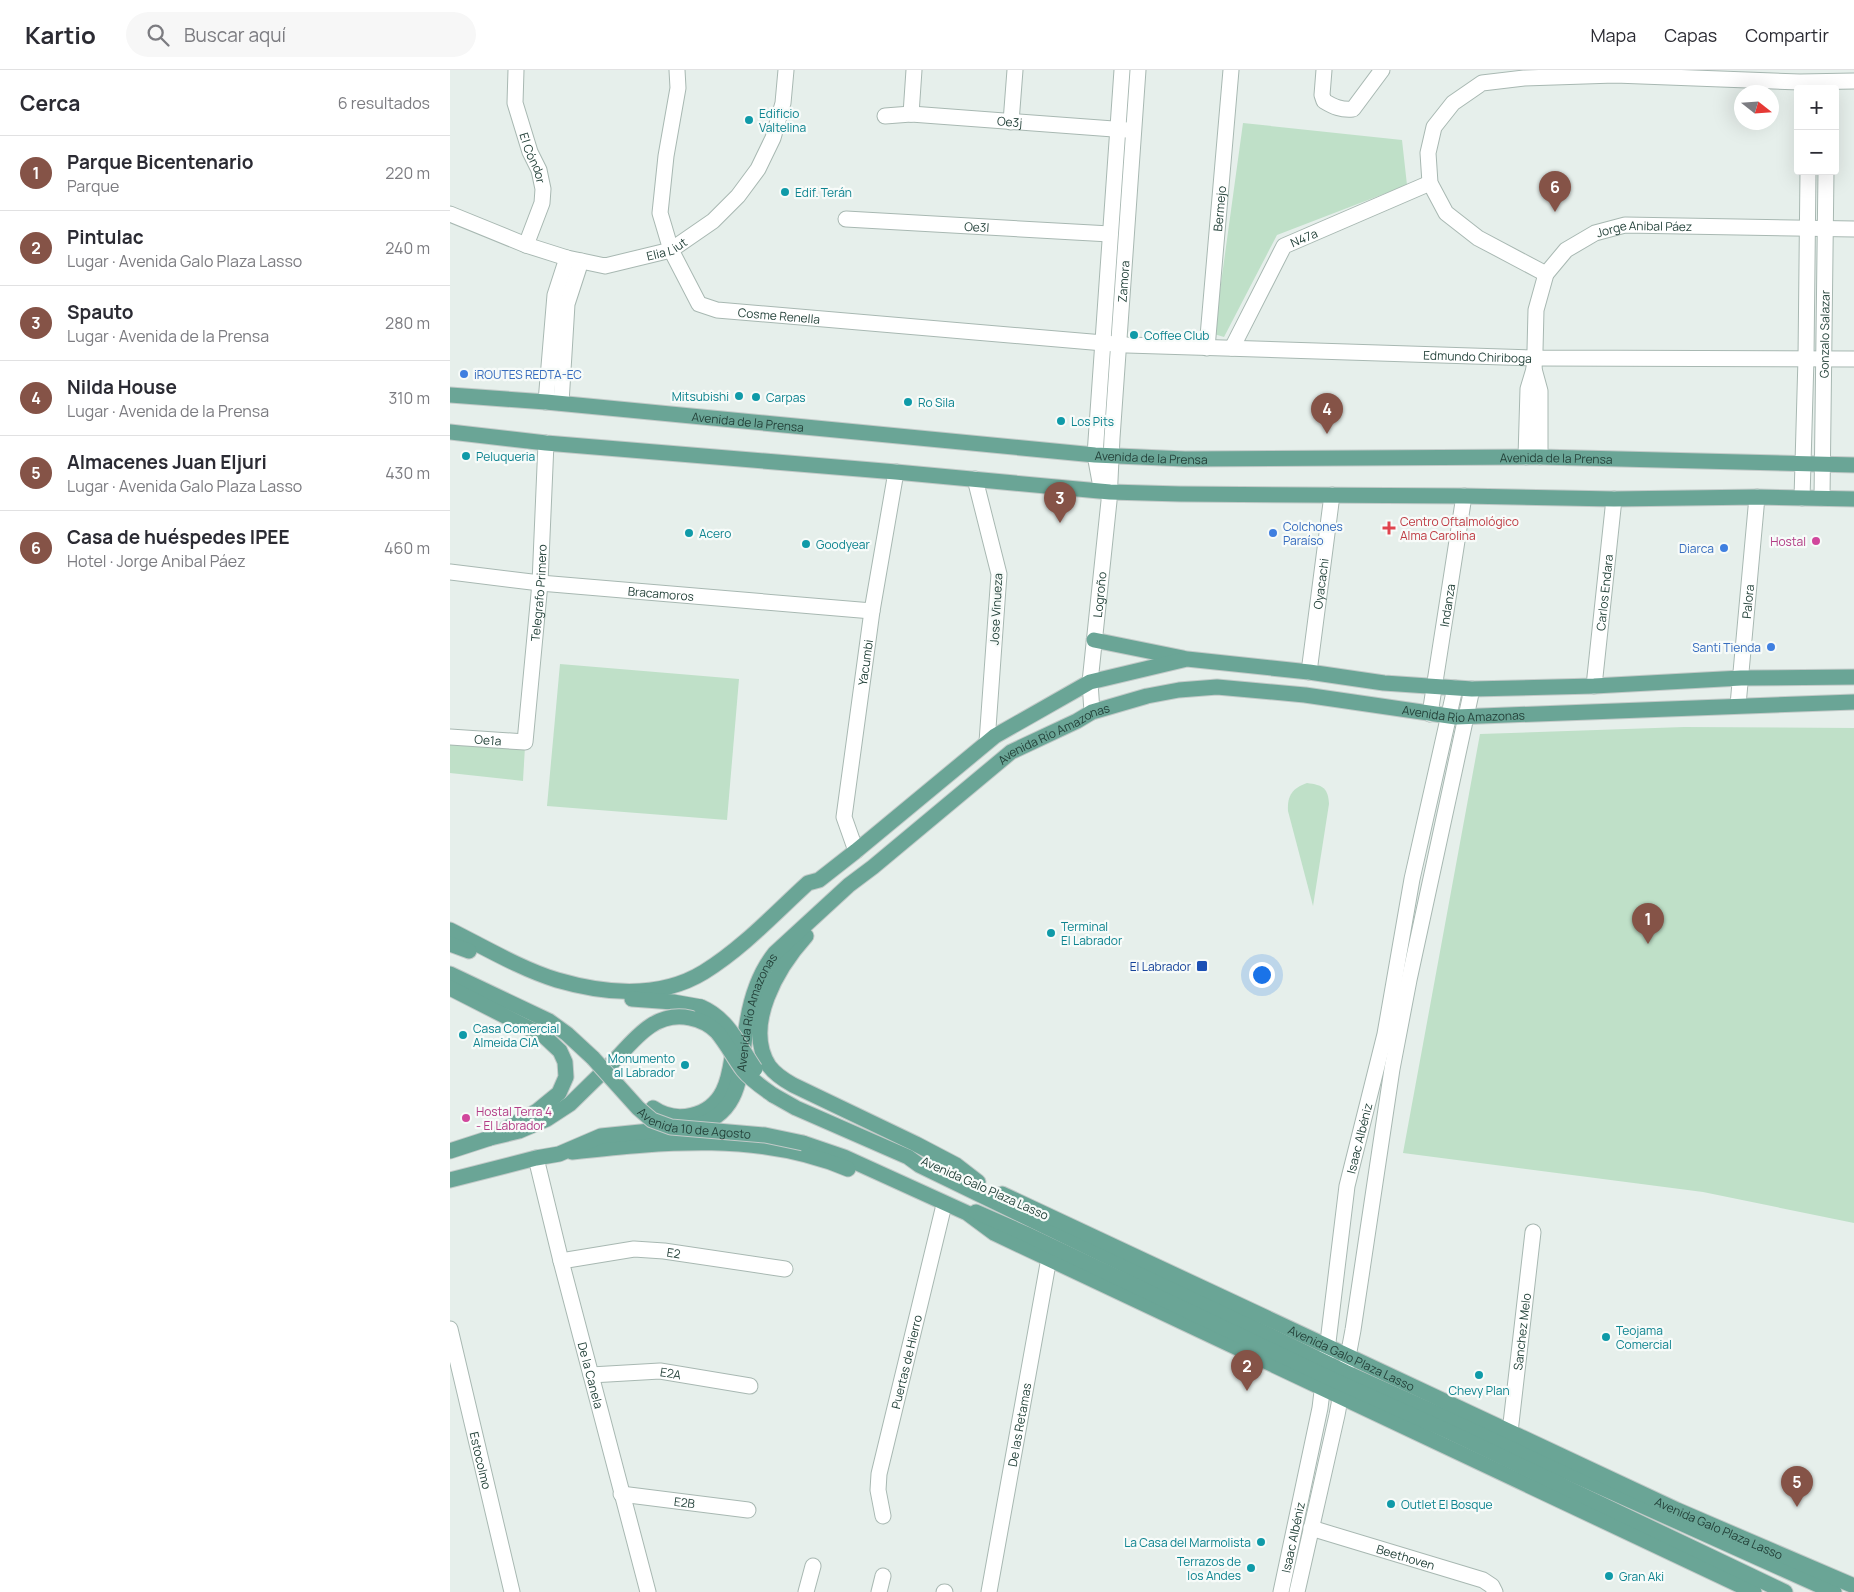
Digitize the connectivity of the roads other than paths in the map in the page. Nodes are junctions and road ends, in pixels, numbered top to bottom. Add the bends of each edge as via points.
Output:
1 (516, 70) edge
2 (678, 70) edge
3 (786, 70) edge
4 (914, 70) edge
5 (1015, 70) edge
6 (1122, 70) edge
7 (1138, 70) edge
8 (1231, 70) edge
9 (1324, 70) edge
10 (1382, 70) edge
11 (1615, 73) edge
12 (1524, 74) edge
13 (1705, 74) edge
14 (1854, 81) edge
15 (1807, 85) edge
16 (1827, 85) edge
17 (911, 114) junction
18 (886, 116) dead end
19 (1011, 122) junction
20 (1117, 129) junction
21 (1134, 130) junction
22 (1808, 175) edge
23 (1826, 175) edge
24 (1430, 183) junction
25 (450, 214) edge
26 (846, 218) dead end
27 (1808, 228) junction
28 (1825, 228) junction
29 (1854, 229) edge
30 (1110, 234) junction
31 (526, 245) junction
32 (670, 250) junction
33 (574, 259) junction
34 (1546, 274) junction
35 (1102, 344) junction
36 (1119, 345) junction
37 (1207, 348) junction
38 (1232, 348) junction
39 (1806, 358) junction
40 (1823, 359) junction
41 (1854, 359) edge
42 (1534, 363) junction
43 (450, 395) edge
44 (553, 403) junction
45 (450, 432) edge
46 (546, 443) junction
47 (1094, 455) junction
48 (1111, 456) junction
49 (1533, 457) junction
50 (1803, 464) junction
51 (1822, 464) junction
52 (1854, 464) edge
53 (896, 472) junction
54 (975, 479) junction
55 (1105, 487) junction
56 (1332, 495) junction
57 (1464, 496) junction
58 (1757, 498) junction
59 (1802, 498) junction
60 (1822, 498) junction
61 (1614, 499) junction
62 (1854, 499) edge
63 (450, 572) edge
64 (540, 583) junction
65 (872, 611) junction
66 (1094, 640) junction
67 (1187, 659) junction
68 (1309, 672) junction
69 (1854, 677) edge
70 (1741, 678) junction
71 (1090, 682) junction
72 (1433, 686) junction
73 (1594, 686) junction
74 (1455, 688) junction
75 (1472, 689) junction
76 (1854, 702) edge
77 (1738, 706) junction
78 (1092, 712) junction
79 (1430, 714) junction
80 (1448, 717) junction
81 (1466, 717) junction
82 (450, 737) edge
83 (526, 742) joint
84 (987, 742) junction
85 (856, 851) junction
86 (873, 867) junction
87 (450, 930) edge
88 (450, 939) edge
89 (450, 944) edge
90 (469, 951) junction
91 (451, 978) edge
92 (754, 996) junction
93 (1392, 1036) junction
94 (593, 1058) junction
95 (773, 1095) junction
96 (490, 1138) junction
97 (450, 1150) edge
98 (559, 1154) junction
99 (908, 1157) junction
100 (536, 1158) junction
101 (450, 1180) edge
102 (978, 1182) junction
103 (943, 1209) junction
104 (967, 1213) junction
105 (1533, 1232) dead end
106 (994, 1233) junction
107 (1049, 1258) junction
108 (561, 1261) junction
109 (785, 1269) dead end
110 (450, 1329) edge
111 (1328, 1347) junction
112 (1348, 1356) junction
113 (591, 1376) junction
114 (1324, 1376) junction
115 (1343, 1384) junction
116 (750, 1386) dead end
117 (1510, 1432) junction
118 (621, 1494) junction
119 (748, 1510) dead end
120 (883, 1516) dead end
121 (1311, 1528) junction
122 (813, 1566) dead end
123 (883, 1576) dead end
124 (1854, 1586) edge
125 (1731, 1587) edge
126 (512, 1592) edge
127 (648, 1592) edge
128 (806, 1592) edge
129 (879, 1592) edge
130 (989, 1592) edge
131 (1281, 1592) edge
132 (1296, 1592) edge
133 (1496, 1592) edge
134 (1754, 1592) edge
135 (1785, 1592) edge
136 (1834, 1592) edge

1 - 31 street, El Cóndor via 515,103 544,189
2 - 32 street, Cosme Renella via 660,213
3 - 32 street, Elia Liut via 783,103 773,138 758,169 738,196 713,221
4 - 17 street
5 - 19 street
6 - 20 street, Zamora
7 - 21 street, Zamora
8 - 37 street, Bermejo
9 - 10 street via 1324,101 1340,109 1353,109
11 - 12 street
11 - 13 street
12 - 24 street via 1482,83 1453,103 1434,127 1428,153
13 - 15 street
14 - 16 street
17 - 18 street, Oe3j
17 - 19 street, Oe3j
19 - 20 street, Oe3j
20 - 21 street, Oe3j
20 - 30 street, Zamora
21 - 36 street, Zamora
22 - 27 street, Gonzalo Salazar
23 - 28 street, Gonzalo Salazar
24 - 34 street via 1446,213 1478,238
24 - 38 street, N47a via 1284,246
25 - 31 street, Elia Liut
26 - 30 street, Oe3l
27 - 28 street, Jorge Anibal Páez
27 - 34 street, Jorge Anibal Páez via 1625,226 1594,233 1566,250
27 - 39 street, Gonzalo Salazar
28 - 29 street, Jorge Anibal Páez
28 - 40 street, Gonzalo Salazar
30 - 35 street, Zamora
31 - 33 street, Elia Liut
32 - 33 street, Elia Liut via 606,266
32 - 35 street, Cosme Renella via 699,304 717,310
33 - 44 street
34 - 42 street, Jorge Anibal Páez via 1536,310
35 - 36 street, Edmundo Chiriboga
35 - 47 street, Zamora
36 - 37 street, Edmundo Chiriboga
36 - 48 street, Zamora
37 - 38 street, Edmundo Chiriboga
38 - 42 street, Edmundo Chiriboga
39 - 40 street, Edmundo Chiriboga
39 - 42 street, Edmundo Chiriboga
39 - 50 street, Gonzalo Salazar
40 - 41 street, Edmundo Chiriboga
40 - 51 street, Gonzalo Salazar
42 - 49 street, Jorge Anibal Páez via 1540,390
43 - 44 main road, Avenida de la Prensa
44 - 47 main road, Avenida de la Prensa
45 - 46 main road
46 - 53 main road
46 - 64 street, Telegrafo Primero
47 - 48 main road, Avenida de la Prensa
47 - 55 street, Zamora
48 - 49 main road, Avenida de la Prensa via 1184,459
48 - 55 street, Zamora
49 - 50 main road, Avenida de la Prensa
50 - 51 main road, Avenida de la Prensa
50 - 59 street, Gonzalo Salazar
51 - 52 main road, Avenida de la Prensa
51 - 60 street, Gonzalo Salazar
53 - 54 main road
53 - 65 street, Yacumbi
54 - 55 main road
54 - 84 street, Jose Vinueza via 999,574
55 - 56 main road via 1180,494
55 - 66 street, Logroño
56 - 57 main road
56 - 68 street, Oyacachi
57 - 61 main road
57 - 72 street, Indanza
58 - 59 main road
58 - 61 main road
58 - 70 street, Palora
59 - 60 main road
60 - 62 main road
61 - 73 street, Carlos Endara
63 - 64 street, Bracamoros
64 - 65 street, Bracamoros
64 - 83 street, Telegrafo Primero
65 - 85 street, Yacumbi via 844,817
66 - 67 main road
66 - 71 street, Logroño
67 - 68 main road, Avenida Río Amazonas
67 - 71 main road, Avenida Río Amazonas
68 - 72 main road, Avenida Río Amazonas via 1384,683
69 - 70 main road, Avenida Río Amazonas
70 - 73 main road, Avenida Río Amazonas
70 - 77 street, Palora
71 - 78 street, Logroño
71 - 84 main road, Avenida Río Amazonas
72 - 74 main road, Avenida Río Amazonas
72 - 79 street, Indanza
73 - 75 main road, Avenida Río Amazonas
74 - 75 main road, Avenida Río Amazonas
74 - 80 street, Isaac Albéniz
75 - 81 street, Isaac Albéniz
76 - 77 main road, Avenida Río Amazonas
77 - 81 main road, Avenida Río Amazonas
78 - 79 main road, Avenida Río Amazonas via 1147,696 1217,687
78 - 86 main road, Avenida Río Amazonas via 1012,752
79 - 80 main road, Avenida Río Amazonas
80 - 81 main road, Avenida Río Amazonas
80 - 93 street, Isaac Albéniz via 1412,879
81 - 93 street, Isaac Albéniz
82 - 83 street, Oe1a
84 - 85 main road, Avenida Río Amazonas
85 - 87 main road, Avenida Río Amazonas via 819,880 808,883 733,951 685,982 668,988 609,990 555,979
86 - 92 main road, Avenida Río Amazonas via 776,953 766,965
86 - 102 main road via 793,950 779,972 762,1016 759,1034 762,1049 770,1066 793,1086 956,1165
88 - 90 main road
89 - 90 main road
90 - 95 main road, bridge via 549,987 589,997 701,1007 727,1025
91 - 94 main road, Avenida 10 de Agosto via 549,1021
91 - 96 main road via 544,1036 560,1051 565,1062 565,1081 559,1093 536,1111
92 - 94 main road, bridge via 738,1035 726,1083 718,1099 707,1110 686,1117 666,1115 653,1108 619,1075
92 - 98 main road, Avenida Río Amazonas via 747,1022 740,1081 732,1099 718,1115 690,1127 601,1136
93 - 111 street, Isaac Albéniz via 1347,1186
93 - 112 street, Isaac Albéniz
94 - 104 main road, Avenida 10 de Agosto, bridge via 645,1115 659,1123 677,1128 765,1135 803,1142 844,1157
95 - 96 main road, bridge via 744,1071 717,1033 695,1019 674,1016 657,1021 642,1032 576,1098 555,1114 530,1127
95 - 99 main road
96 - 97 main road
98 - 100 main road, Avenida Río Amazonas
98 - 103 main road via 653,1143 771,1147 838,1165
99 - 102 main road, Avenida Galo Plaza Lasso via 922,1157
99 - 114 main road, Avenida Galo Plaza Lasso
100 - 101 main road, Avenida Río Amazonas
100 - 108 street, De la Canela
102 - 111 main road, Avenida Galo Plaza Lasso
103 - 106 main road
103 - 120 street, Puertas de Hierro via 878,1474
104 - 106 main road, Avenida Galo Plaza Lasso
104 - 114 main road, Avenida Galo Plaza Lasso via 977,1212 1010,1227
105 - 117 street, Sanchez Melo
106 - 107 main road, Avenida Galo Plaza Lasso
107 - 114 main road, Avenida Galo Plaza Lasso
107 - 130 street, De las Retamas
108 - 109 street, E2 via 634,1249
108 - 113 street, De la Canela
110 - 126 street, Estocolmo
111 - 112 main road, Avenida Galo Plaza Lasso
111 - 114 street, Isaac Albéniz
112 - 115 street, Isaac Albéniz
112 - 117 main road, Avenida Galo Plaza Lasso
113 - 116 street, E2A via 660,1371
113 - 118 street, De la Canela
114 - 115 main road, Avenida Galo Plaza Lasso
114 - 131 street, Isaac Albéniz via 1316,1435
115 - 121 street, Isaac Albéniz
115 - 125 main road, Avenida Galo Plaza Lasso
115 - 135 main road, Avenida Galo Plaza Lasso
115 - 136 main road, Avenida Galo Plaza Lasso
117 - 124 main road, Avenida Galo Plaza Lasso via 1677,1510
118 - 119 street, E2B
118 - 127 street, De la Canela
121 - 132 street, Isaac Albéniz
121 - 133 street, Beethoven via 1483,1580
122 - 128 street
123 - 129 street
125 - 134 main road, Avenida Galo Plaza Lasso

